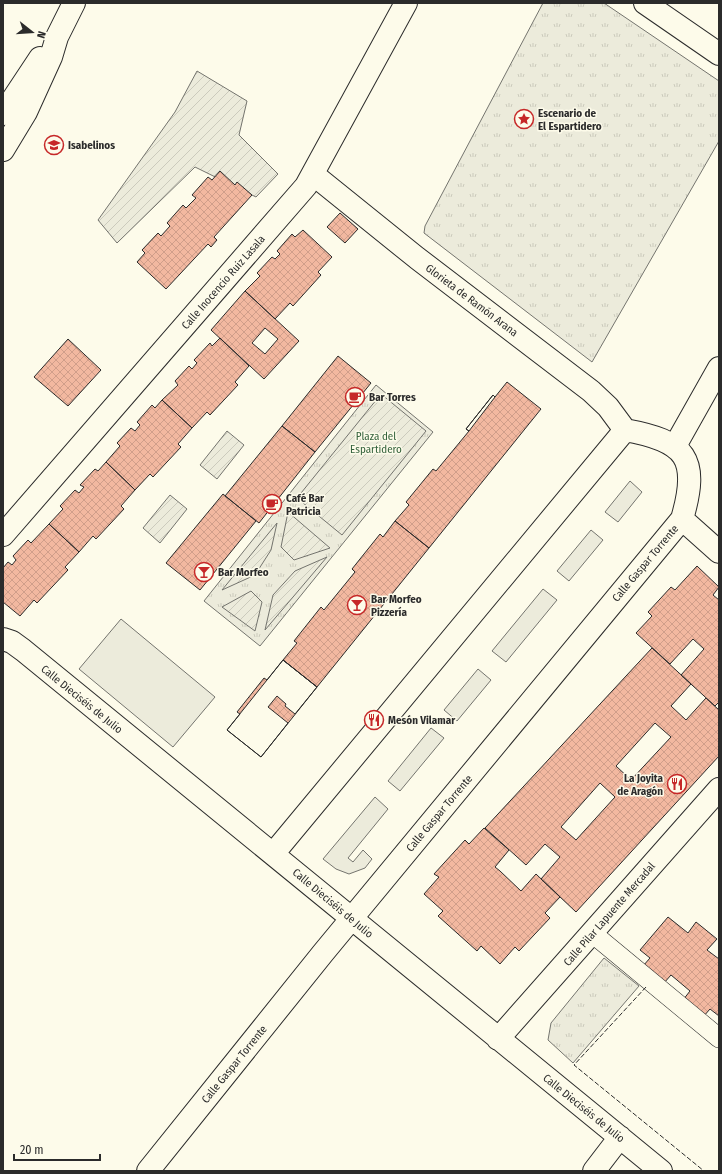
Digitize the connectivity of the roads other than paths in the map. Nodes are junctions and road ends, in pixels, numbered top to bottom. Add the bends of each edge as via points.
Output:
1 (74, 3) edge
2 (406, 3) edge
3 (645, 3) edge
4 (57, 37) junction
5 (719, 54) edge
6 (3, 114) edge
7 (3, 150) edge
8 (314, 175) junction
9 (719, 368) edge
10 (625, 430) junction
11 (675, 446) junction
12 (682, 519) junction
13 (3, 535) edge
14 (719, 552) edge
15 (6, 638) edge
16 (719, 789) edge
17 (273, 854) junction
18 (351, 919) junction
19 (592, 933) junction
20 (719, 1038) edge
21 (498, 1039) junction
22 (620, 1137) junction
23 (148, 1171) edge
24 (594, 1171) edge
25 (661, 1171) edge

1 - 4 street
2 - 8 street, Calle Inocencio Ruiz Lasala
3 - 5 street
4 - 6 street via 37,61
4 - 7 street via 51,57 26,112
8 - 10 street, Glorieta de Ramón Arana via 417,258 592,391
8 - 13 street, Calle Inocencio Ruiz Lasala
9 - 11 street
10 - 11 street, Calle Gaspar Torrente via 649,435
10 - 17 street
11 - 12 street, Calle Gaspar Torrente via 687,460 690,470 688,499
12 - 14 street
12 - 18 street, Calle Gaspar Torrente
15 - 17 street, Calle Dieciséis de Julio
16 - 19 street, Calle Pilar Lapuente Mercadal
17 - 18 street, Calle Dieciséis de Julio
18 - 21 street, Calle Dieciséis de Julio
18 - 23 street, Calle Gaspar Torrente
19 - 20 street
19 - 21 street, Calle Pilar Lapuente Mercadal
21 - 22 street, Calle Dieciséis de Julio
22 - 24 street
22 - 25 street, Calle Dieciséis de Julio

